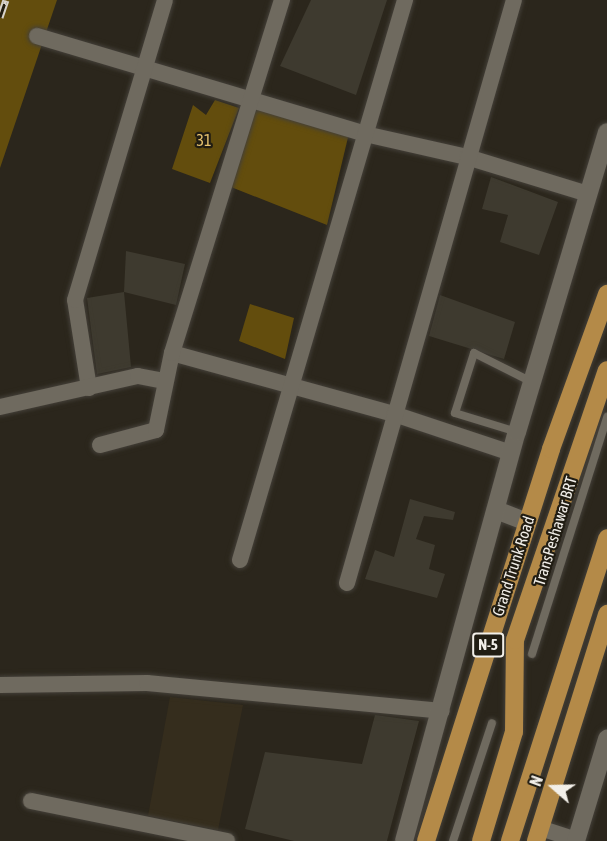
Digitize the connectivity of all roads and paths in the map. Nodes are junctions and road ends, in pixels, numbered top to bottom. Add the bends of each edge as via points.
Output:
1 (165, 0) edge
2 (282, 0) edge
3 (405, 0) edge
4 (514, 0) edge
5 (37, 36) dead end
6 (142, 67) junction
7 (254, 99) junction
8 (607, 132) edge
9 (365, 134) junction
10 (467, 157) junction
11 (588, 194) junction
12 (607, 294) edge
13 (172, 353) junction
14 (607, 370) edge
15 (164, 381) junction
16 (532, 382) junction
17 (289, 386) junction
18 (88, 388) junction
19 (0, 407) edge
20 (394, 414) junction
21 (607, 417) edge
22 (517, 432) junction
23 (100, 445) dead end
24 (511, 453) junction
25 (495, 510) junction
26 (527, 522) junction
27 (607, 538) edge
28 (240, 560) dead end
29 (347, 583) dead end
30 (607, 614) edge
31 (532, 654) dead end
32 (0, 685) edge
33 (442, 711) junction
34 (492, 723) dead end
35 (607, 739) edge
36 (30, 801) dead end
37 (538, 835) edge
38 (227, 841) edge
39 (405, 841) edge
40 (426, 841) edge
41 (453, 841) edge
42 (481, 841) edge
43 (510, 841) edge
44 (576, 841) edge

1 - 6 street
2 - 7 street
3 - 9 street
4 - 10 street
5 - 6 street
6 - 7 street
6 - 18 street via 75,300
7 - 9 street
7 - 13 street
8 - 11 street
9 - 10 street
9 - 17 street
10 - 11 street
10 - 20 street
11 - 16 street
12 - 26 highway, Grand Trunk Road / N-5
13 - 15 street
13 - 17 street
14 - 42 highway via 515,640 514,732
15 - 18 street via 138,376
15 - 23 street via 156,430
16 - 22 street
16 - 22 lane via 474,353 455,413
17 - 20 street
17 - 28 street
18 - 19 street
20 - 24 street
20 - 29 street
21 - 31 lane, TransPeshawar BRT
22 - 24 street
24 - 25 street
25 - 26 street
25 - 33 street
26 - 40 highway, Grand Trunk Road / N-5
27 - 43 highway
30 - 37 highway
32 - 33 street via 147,683
33 - 39 street
34 - 41 lane
35 - 44 street
36 - 38 street
37 - 44 street

